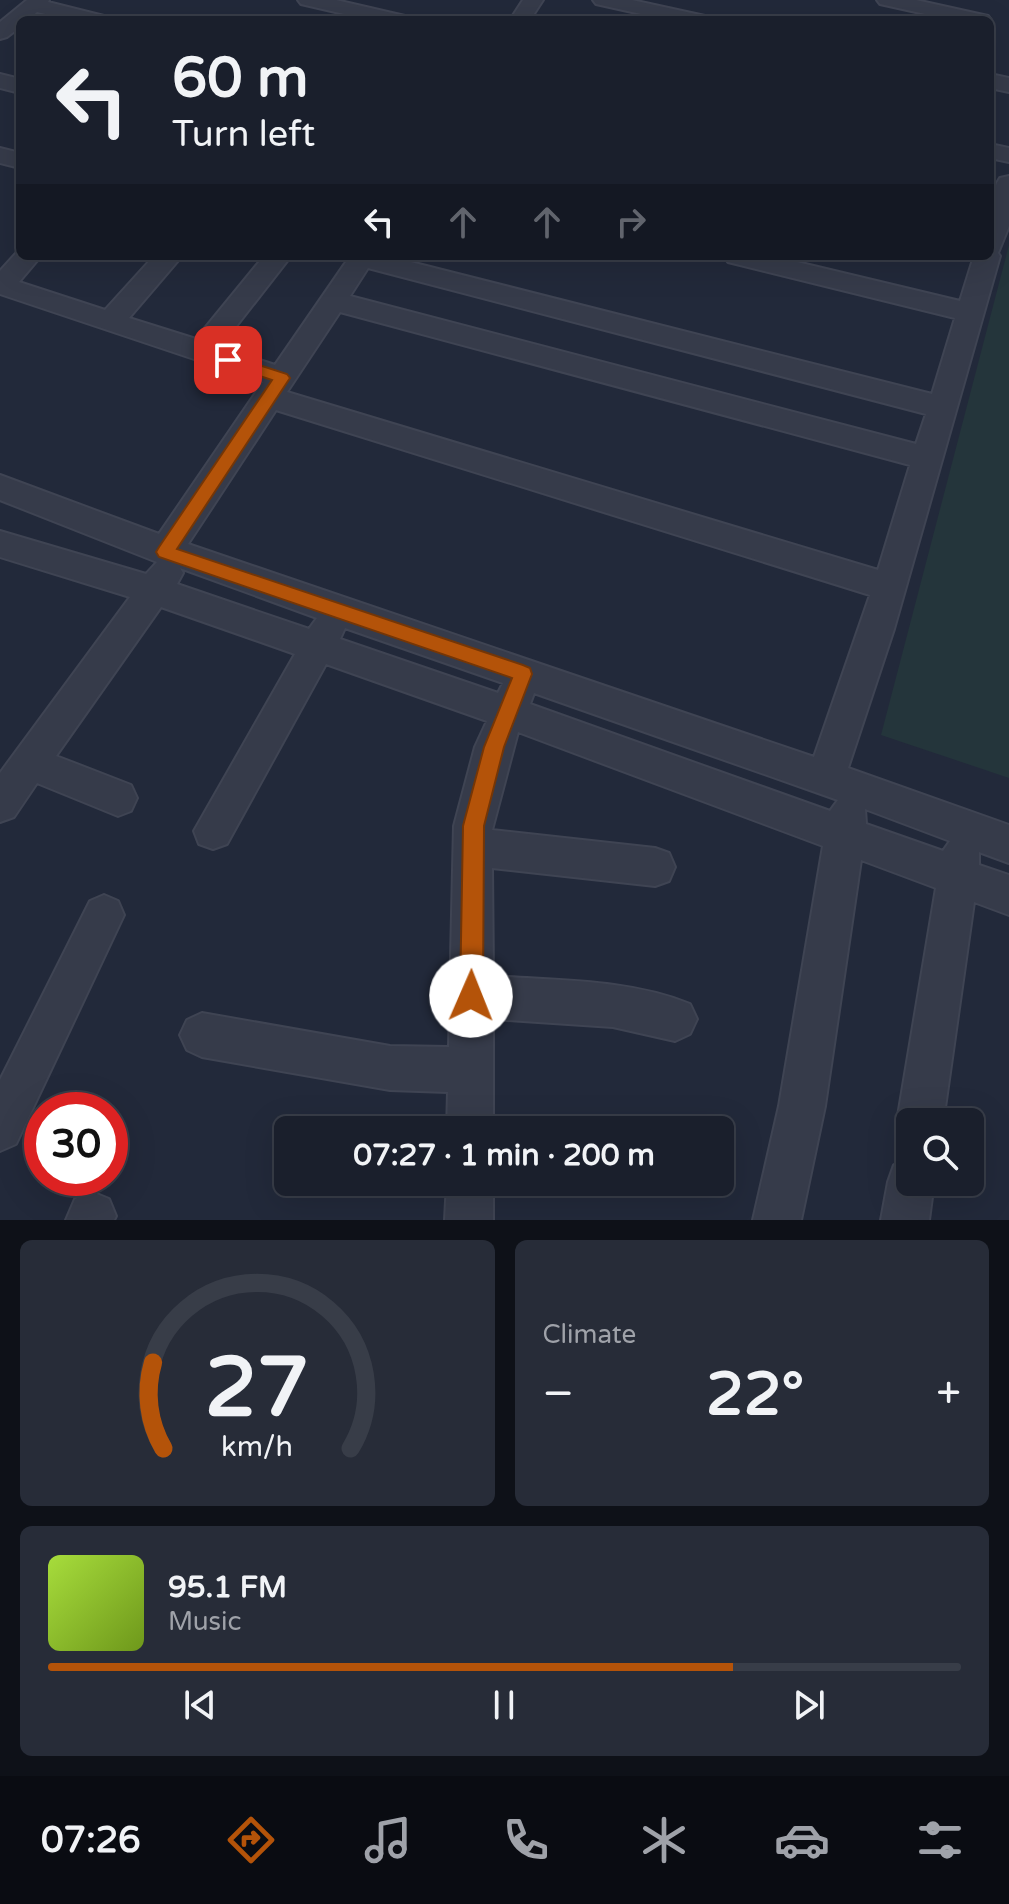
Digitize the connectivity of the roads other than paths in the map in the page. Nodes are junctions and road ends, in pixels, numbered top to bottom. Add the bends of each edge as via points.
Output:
1 (308, 0) edge
2 (603, 0) edge
3 (887, 0) edge
4 (36, 3) edge
5 (20, 16) edge
6 (83, 16) edge
7 (380, 16) edge
8 (679, 16) edge
9 (962, 16) edge
10 (16, 20) edge
11 (0, 33) edge
12 (1009, 183) edge
13 (994, 226) edge
14 (24, 260) edge
15 (165, 260) edge
16 (275, 260) edge
17 (358, 260) edge
18 (372, 260) edge
19 (753, 260) edge
20 (986, 260) edge
21 (1, 285) edge
22 (333, 301) junction
23 (970, 313) junction
24 (111, 321) junction
25 (202, 351) junction
26 (276, 387) junction
27 (943, 408) junction
28 (927, 458) junction
29 (0, 487) edge
30 (40, 503) junction
31 (2, 548) edge
32 (171, 554) junction
33 (889, 587) junction
34 (153, 590) junction
35 (338, 611) junction
36 (317, 648) junction
37 (523, 674) junction
38 (508, 712) junction
39 (30, 763) junction
40 (839, 781) junction
41 (118, 798) dead end
42 (0, 804) edge
43 (965, 827) junction
44 (213, 831) dead end
45 (845, 834) junction
46 (1009, 844) edge
47 (473, 847) junction
48 (655, 867) dead end
49 (958, 875) junction
50 (1009, 895) edge
51 (104, 915) dead end
52 (471, 996) junction
53 (675, 1019) dead end
54 (202, 1035) dead end
55 (471, 1070) junction
56 (922, 1108) edge
57 (470, 1116) edge
58 (0, 1128) edge
59 (470, 1196) edge
60 (909, 1196) edge
61 (469, 1220) edge
62 (777, 1220) edge
63 (905, 1220) edge

1 - 7 street
2 - 8 street
3 - 9 street
4 - 5 street
4 - 6 street
10 - 11 street
12 - 13 street
14 - 21 street
15 - 24 street
16 - 25 street
17 - 22 street
18 - 27 street
19 - 23 street
20 - 23 street
21 - 24 street
22 - 26 street
22 - 28 street
23 - 27 street
24 - 25 street
25 - 26 street
26 - 32 street
26 - 33 street
27 - 28 street
28 - 33 street
29 - 30 street
30 - 31 street
30 - 32 street
31 - 34 street
32 - 34 street
32 - 35 street
33 - 40 street
34 - 36 street
34 - 39 street
35 - 36 street
35 - 37 street
36 - 38 street
36 - 44 street
37 - 38 street
37 - 40 street
38 - 45 street
38 - 47 street via 473,826
39 - 41 street
39 - 42 street
40 - 43 street
40 - 45 street
43 - 46 street
43 - 49 street
45 - 49 street
45 - 62 street via 802,1106
47 - 48 street
47 - 52 street
49 - 50 street
49 - 56 street
51 - 58 street
52 - 53 street via 613,1006
52 - 55 street
54 - 55 street via 390,1068
55 - 57 street
59 - 61 street
60 - 63 street

